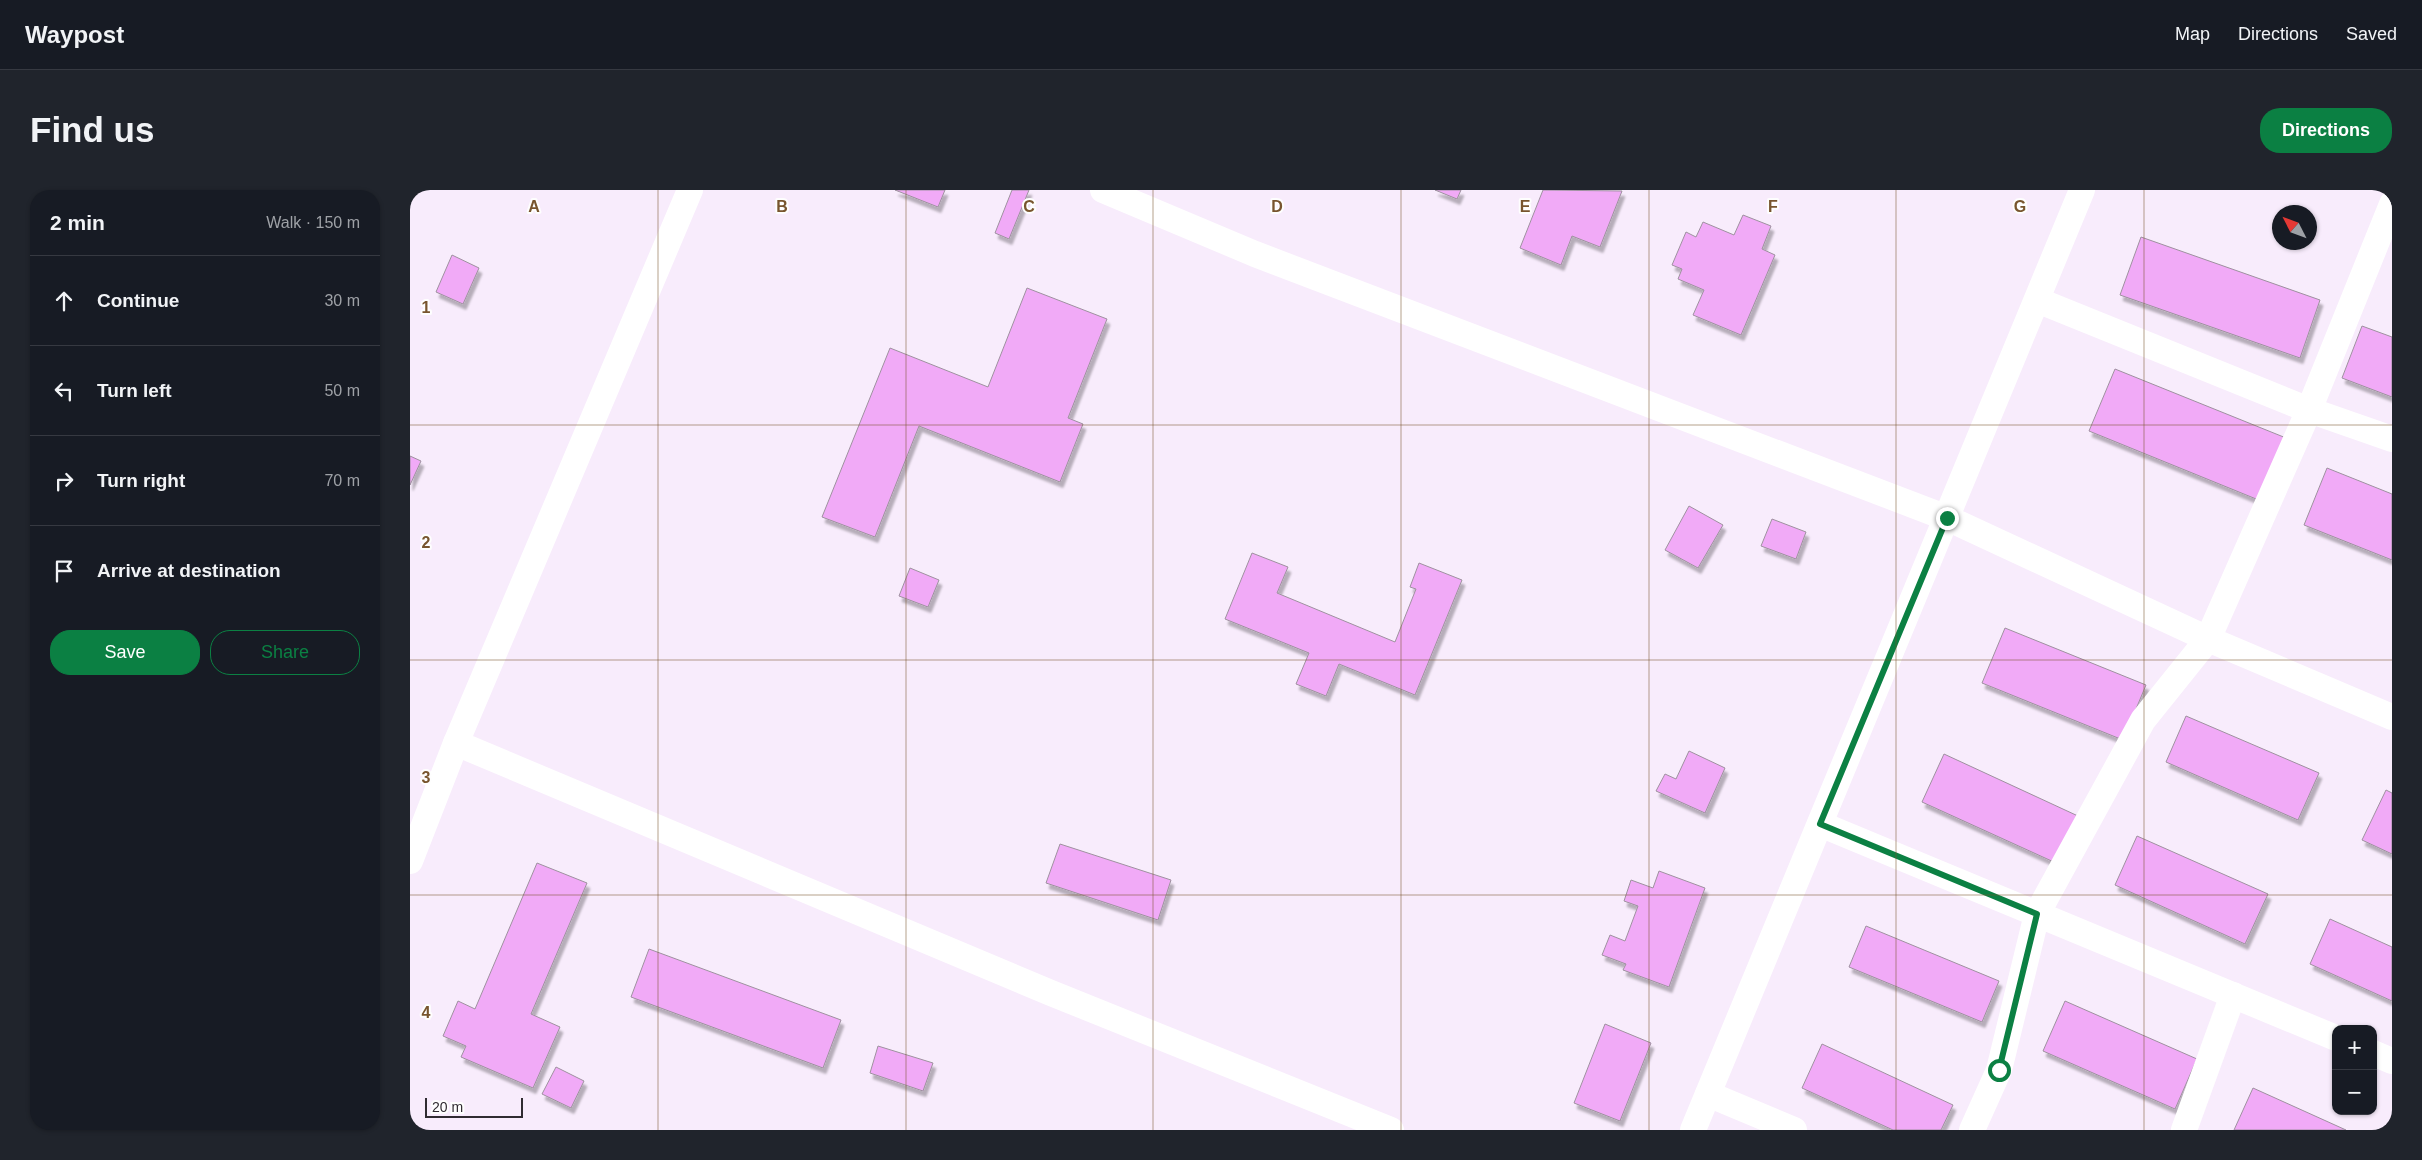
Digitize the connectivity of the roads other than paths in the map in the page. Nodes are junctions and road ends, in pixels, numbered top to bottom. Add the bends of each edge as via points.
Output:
1 (690, 190) edge
2 (1103, 190) edge
3 (2082, 190) edge
4 (2386, 190) edge
5 (2392, 192) edge
6 (2392, 204) edge
7 (2037, 300) junction
8 (2309, 410) junction
9 (2392, 439) edge
10 (1947, 518) junction
11 (2208, 639) junction
12 (2392, 717) edge
13 (456, 743) junction
14 (1820, 824) junction
15 (410, 861) edge
16 (2037, 914) junction
17 (2233, 995) junction
18 (2332, 1036) edge
19 (2377, 1055) edge
20 (2392, 1061) edge
21 (1708, 1094) junction
22 (1391, 1130) edge
23 (1693, 1130) edge
24 (1794, 1130) edge
25 (1972, 1130) edge
26 (2184, 1130) edge

1 - 13 street
2 - 10 street via 1255,254
3 - 7 street
4 - 5 street
6 - 8 street
7 - 8 street
7 - 10 street
8 - 9 street
8 - 11 street
10 - 11 street
10 - 14 street
11 - 12 street
11 - 16 street via 2143,720
13 - 15 street
13 - 22 street via 1051,993
14 - 16 street
14 - 21 street
16 - 17 street
16 - 25 street via 1999,1070
17 - 18 street
17 - 26 street
19 - 20 street
21 - 23 street
21 - 24 street

